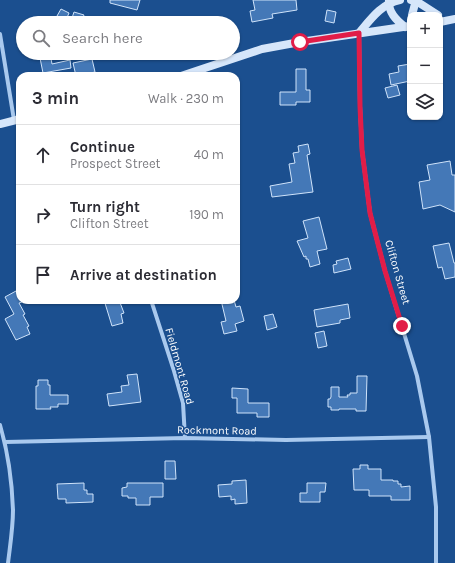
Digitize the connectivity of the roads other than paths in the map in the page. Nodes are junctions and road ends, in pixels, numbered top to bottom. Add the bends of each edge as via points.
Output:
1 (400, 0) edge
2 (414, 0) edge
3 (388, 2) edge
4 (412, 12) edge
5 (434, 12) edge
6 (443, 16) edge
7 (455, 18) edge
8 (443, 21) edge
9 (407, 27) edge
10 (359, 33) junction
11 (0, 34) edge
12 (240, 55) edge
13 (227, 60) edge
14 (192, 72) edge
15 (16, 114) edge
16 (16, 119) edge
17 (0, 124) edge
18 (152, 304) edge
19 (0, 425) edge
20 (429, 437) junction
21 (185, 438) junction
22 (5, 442) junction
23 (8, 563) edge
24 (436, 563) edge

1 - 3 street
2 - 4 street
2 - 5 street
3 - 9 street via 394,18
3 - 10 street
6 - 7 street
7 - 8 street
9 - 10 street
10 - 12 street via 262,49
10 - 20 street, Clifton Street via 362,150 370,213 417,376
11 - 15 street
13 - 14 street
16 - 17 street
18 - 21 street, Fieldmont Road via 183,403
19 - 22 street
20 - 21 street, Rockmont Road via 294,440
20 - 24 street, Clifton Street via 436,507
21 - 22 street, Rockmont Road
22 - 23 street via 11,476 13,511

